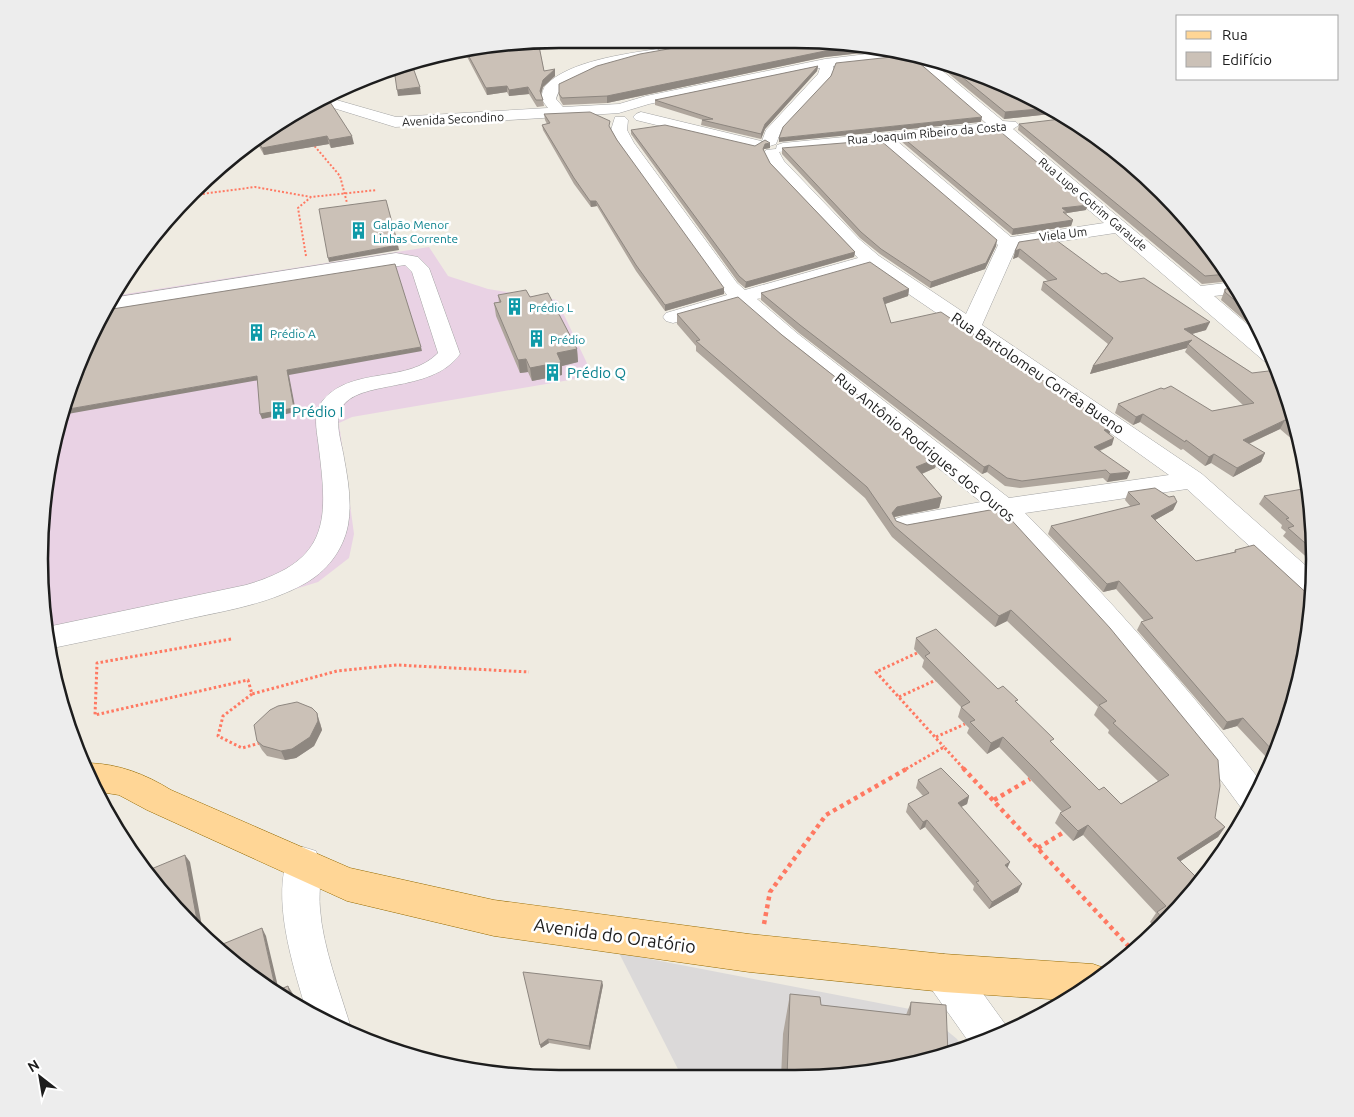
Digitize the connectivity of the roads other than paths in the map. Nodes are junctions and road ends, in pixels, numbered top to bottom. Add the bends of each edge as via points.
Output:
1 (673, 48) edge
2 (886, 56) edge
3 (824, 62) junction
4 (926, 65) edge
5 (663, 98) junction
6 (328, 102) edge
7 (559, 112) junction
8 (619, 113) junction
9 (642, 115) junction
10 (1031, 123) edge
11 (1001, 126) junction
12 (882, 137) junction
13 (770, 146) junction
14 (1120, 227) junction
15 (1008, 244) junction
16 (872, 260) junction
17 (1229, 289) edge
18 (1197, 292) junction
19 (742, 298) junction
20 (115, 304) edge
21 (673, 318) dead end
22 (971, 326) junction
23 (1260, 346) edge
24 (1193, 480) junction
25 (1004, 507) junction
26 (904, 525) edge
27 (1305, 581) edge
28 (54, 637) edge
29 (97, 778) edge
30 (1250, 793) edge
31 (105, 795) edge
32 (159, 800) junction
33 (302, 864) junction
34 (944, 973) junction
35 (1080, 982) edge
36 (327, 1014) edge
37 (987, 1032) edge

1 - 7 street via 572,74 558,82 550,92 551,105
2 - 3 street
3 - 5 street
3 - 13 street via 827,70 824,76 774,130
4 - 11 street, Rua Lupe Cotrim Garaude
5 - 8 street
5 - 9 street
6 - 7 street, Avenida Secondino via 396,122
7 - 8 street, Avenida Secondino
8 - 9 street
8 - 19 street, Rua Antônio Rodrigues dos Ouros via 619,130 627,144 712,264
9 - 13 street
10 - 11 street, Rua Joaquim Ribeiro da Costa
11 - 12 street, Rua Joaquim Ribeiro da Costa
11 - 14 street, Rua Lupe Cotrim Garaude
12 - 13 street, Rua Joaquim Ribeiro da Costa
12 - 15 street
13 - 16 street, Rua Bartolomeu Corrêa Bueno via 777,162 852,243
14 - 15 street, Viela Um
14 - 18 street, Rua Lupe Cotrim Garaude
15 - 22 street
16 - 19 street
16 - 22 street, Rua Bartolomeu Corrêa Bueno
17 - 18 street
18 - 23 street, Rua Lupe Cotrim Garaude
19 - 21 street
19 - 25 street, Rua Antônio Rodrigues dos Ouros via 790,340
20 - 28 street via 409,259 418,264 422,272 449,354 435,367 366,385 334,402 328,420 336,489 336,527 325,550 309,567 281,583 233,598
22 - 24 street, Rua Bartolomeu Corrêa Bueno
24 - 25 street
24 - 27 street, Rua Bartolomeu Corrêa Bueno
25 - 26 street
25 - 30 street, Rua Antônio Rodrigues dos Ouros via 1150,668 1214,744
29 - 32 main road, Avenida do Oratório via 134,784
31 - 32 main road, Avenida do Oratório
32 - 33 main road, Avenida do Oratório
33 - 34 main road, Avenida do Oratório via 347,884 494,918 759,954
33 - 36 street via 301,909 312,965
34 - 35 main road, Avenida do Oratório
34 - 37 street

